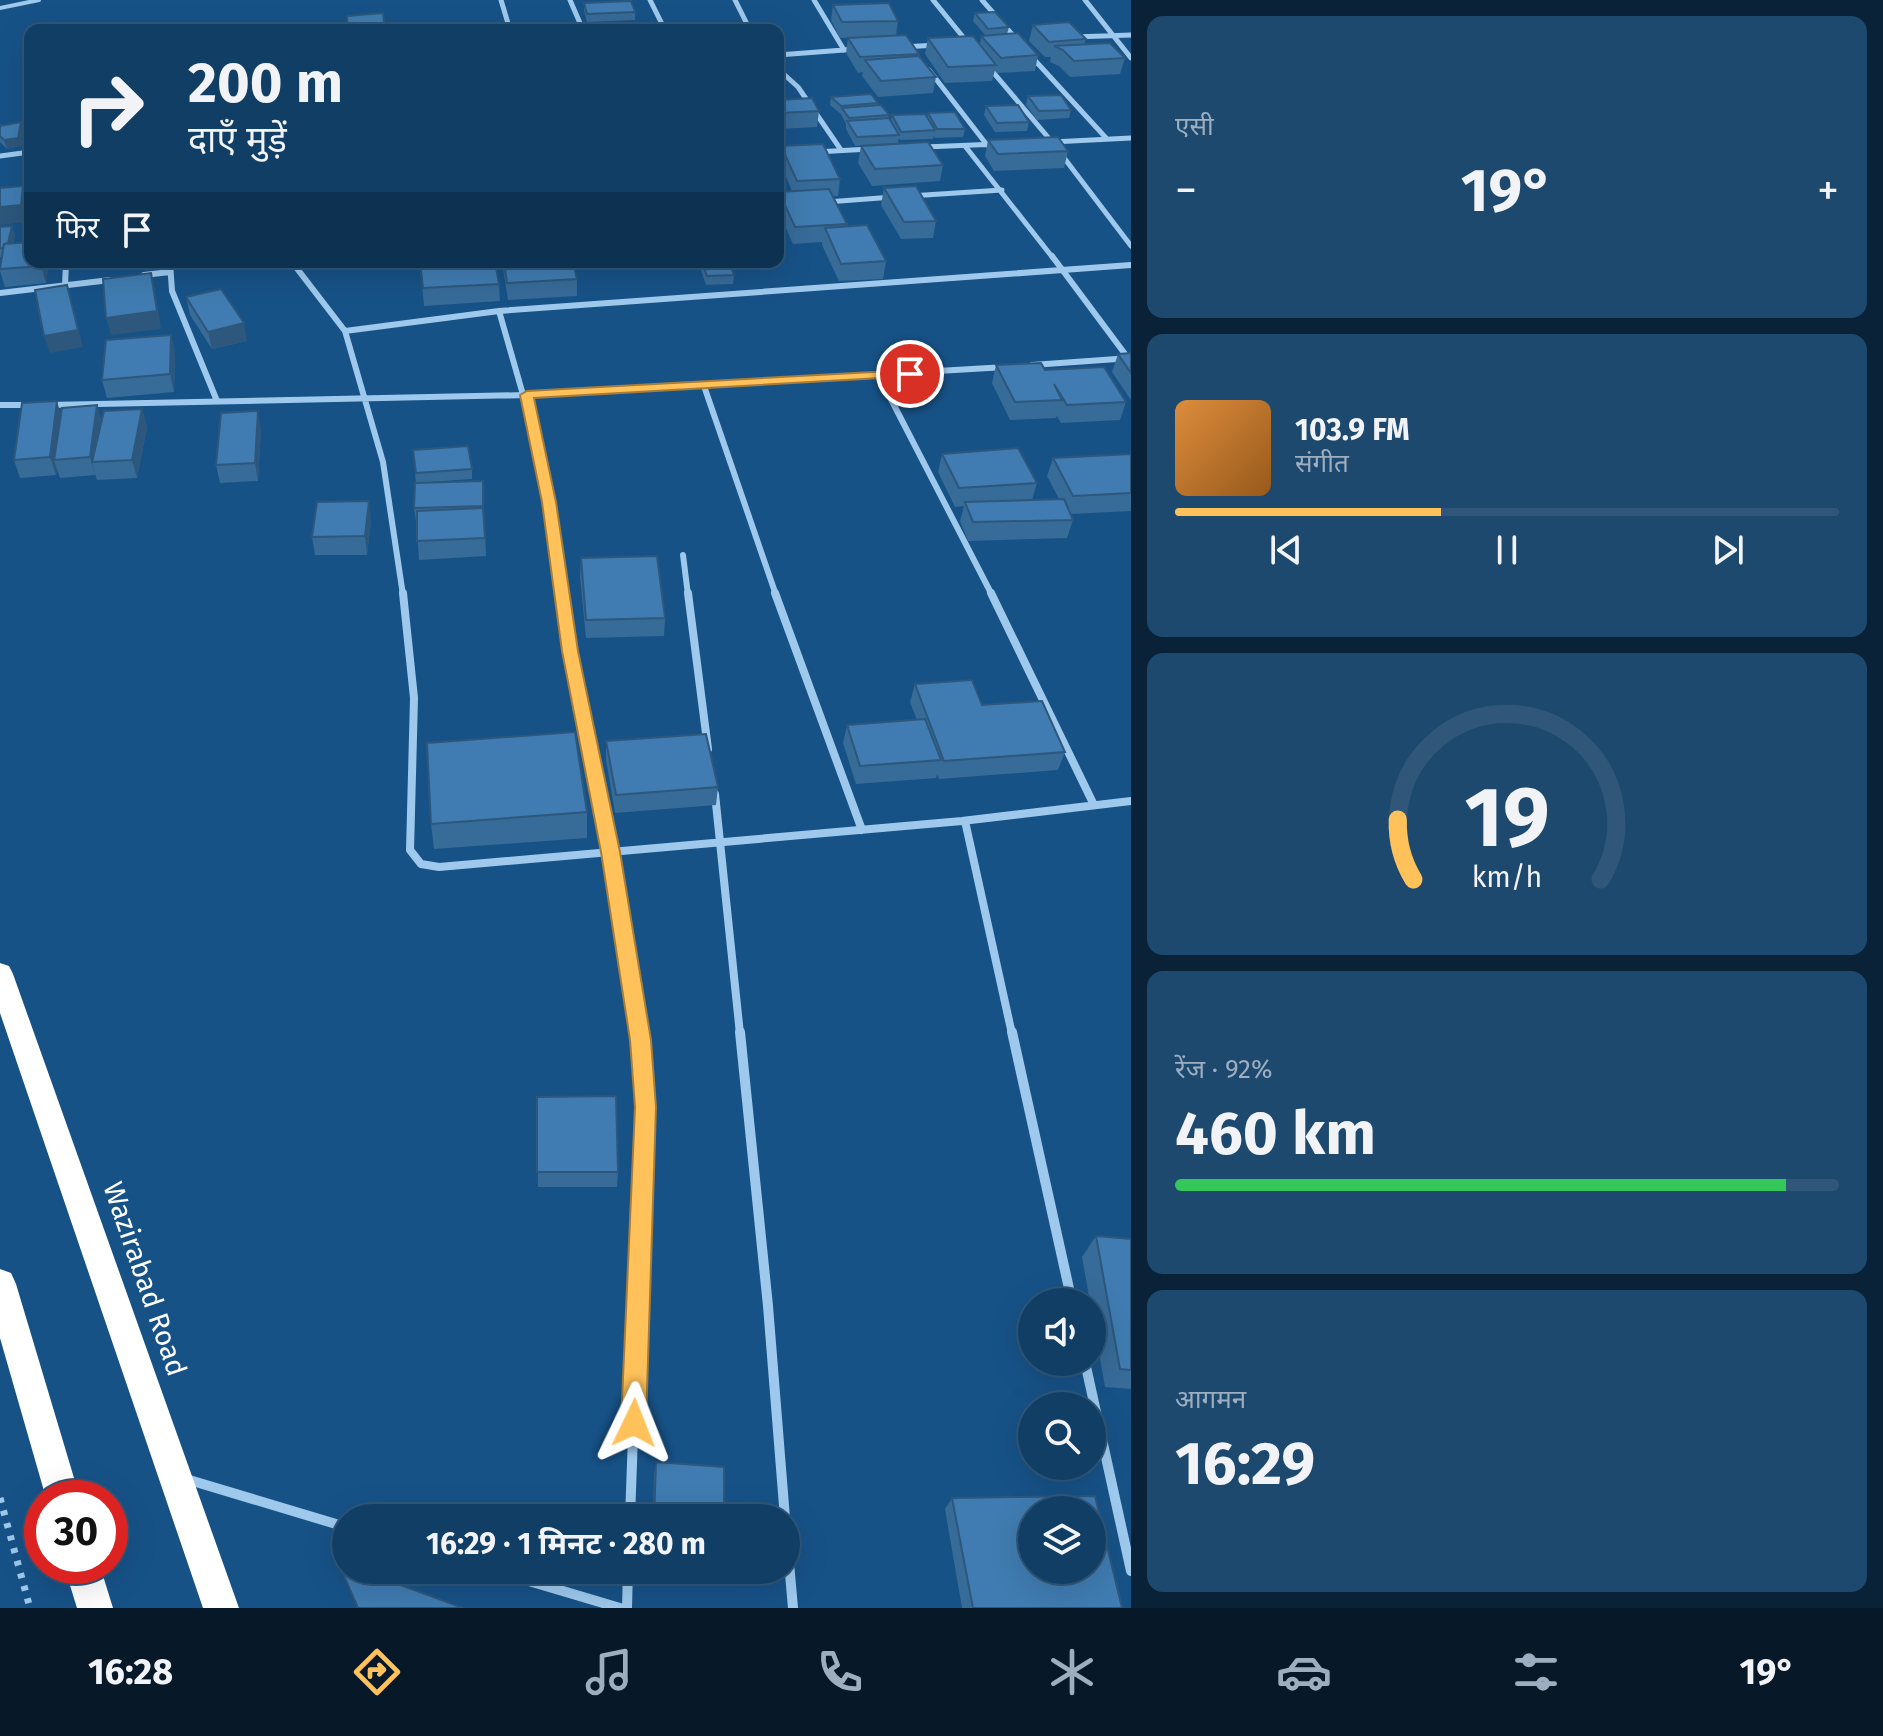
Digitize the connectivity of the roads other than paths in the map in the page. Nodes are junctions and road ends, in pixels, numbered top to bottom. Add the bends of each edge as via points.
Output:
1 (39, 0) edge
2 (501, 0) edge
3 (570, 0) edge
4 (650, 0) edge
5 (735, 0) edge
6 (814, 0) edge
7 (933, 0) edge
8 (982, 0) edge
9 (1085, 0) edge
10 (0, 8) edge
11 (508, 24) edge
12 (580, 24) edge
13 (662, 24) edge
14 (747, 24) edge
15 (902, 35) edge
16 (1131, 35) edge
17 (1111, 36) junction
18 (1067, 38) edge
19 (1021, 40) junction
20 (1005, 41) edge
21 (981, 42) edge
22 (968, 43) junction
23 (954, 44) edge
24 (940, 45) edge
25 (911, 46) junction
26 (896, 47) edge
27 (865, 48) edge
28 (844, 50) junction
29 (784, 55) edge
30 (1131, 58) edge
31 (784, 74) edge
32 (1122, 138) junction
33 (1131, 138) edge
34 (1107, 139) junction
35 (1043, 142) edge
36 (1052, 142) junction
37 (1002, 144) edge
38 (987, 145) junction
39 (965, 146) junction
40 (918, 148) edge
41 (872, 149) edge
42 (1131, 149) edge
43 (841, 150) junction
44 (810, 152) edge
45 (24, 153) edge
46 (0, 156) edge
47 (1002, 190) junction
48 (24, 195) edge
49 (0, 197) edge
50 (823, 202) edge
51 (1131, 246) edge
52 (1131, 265) edge
53 (66, 268) edge
54 (170, 268) edge
55 (297, 268) edge
56 (1062, 270) junction
57 (170, 272) junction
58 (140, 276) edge
59 (125, 278) edge
60 (65, 286) junction
61 (0, 293) edge
62 (499, 311) junction
63 (345, 331) junction
64 (1130, 358) edge
65 (1093, 360) junction
66 (1103, 372) edge
67 (879, 376) junction
68 (704, 386) junction
69 (527, 395) junction
70 (367, 400) junction
71 (217, 401) junction
72 (0, 405) edge
73 (683, 555) dead end
74 (709, 753) edge
75 (713, 782) edge
76 (1131, 801) edge
77 (1093, 803) junction
78 (965, 821) junction
79 (862, 830) junction
80 (722, 841) junction
81 (611, 852) junction
82 (0, 974) edge
83 (1069, 1288) edge
84 (2, 1300) edge
85 (1088, 1376) edge
86 (175, 1476) junction
87 (57, 1480) edge
88 (631, 1504) edge
89 (784, 1504) edge
90 (332, 1523) edge
91 (1131, 1571) edge
92 (88, 1584) edge
93 (539, 1584) edge
94 (628, 1584) edge
95 (791, 1584) edge
96 (95, 1608) edge
97 (221, 1608) edge
98 (620, 1608) edge
99 (627, 1608) edge
100 (793, 1608) edge

1 - 10 lane
2 - 11 street
3 - 12 street
4 - 13 street
5 - 14 street
6 - 28 street
7 - 22 street
8 - 19 street
9 - 17 street
15 - 25 street
16 - 17 street
17 - 18 street
17 - 30 street
19 - 20 street
19 - 34 street
21 - 22 street
22 - 23 street
22 - 36 street
24 - 25 street
25 - 26 street
25 - 38 street
27 - 28 street
28 - 29 street
31 - 43 street
32 - 33 street
32 - 34 street
32 - 42 street
34 - 36 street
35 - 36 street
36 - 51 street
37 - 38 street
38 - 39 street
39 - 40 street
39 - 47 street
41 - 43 street
43 - 44 street
45 - 46 street
47 - 50 street
47 - 56 street
48 - 49 street
52 - 56 street
53 - 60 street
54 - 57 street
55 - 63 street
56 - 62 street
56 - 64 street
57 - 58 street
57 - 71 street via 172,291
59 - 60 street
60 - 61 street
62 - 63 street
62 - 69 street
63 - 70 street
64 - 65 street
65 - 66 street
65 - 67 street
67 - 68 street
67 - 77 street
68 - 69 street
68 - 79 street
69 - 70 street
69 - 81 street
70 - 71 street
70 - 81 street via 383,462 411,649 410,850 421,864 439,867
71 - 72 street
73 - 74 street
75 - 80 street
76 - 77 street
77 - 78 street
78 - 79 street
78 - 83 street
79 - 80 street
80 - 81 street
80 - 89 street
81 - 88 street via 645,1107
82 - 86 highway, Wazirabad Road
84 - 87 highway
85 - 91 street
86 - 90 street
86 - 97 highway, Wazirabad Road
92 - 96 highway
93 - 98 street
94 - 99 street
95 - 100 street

